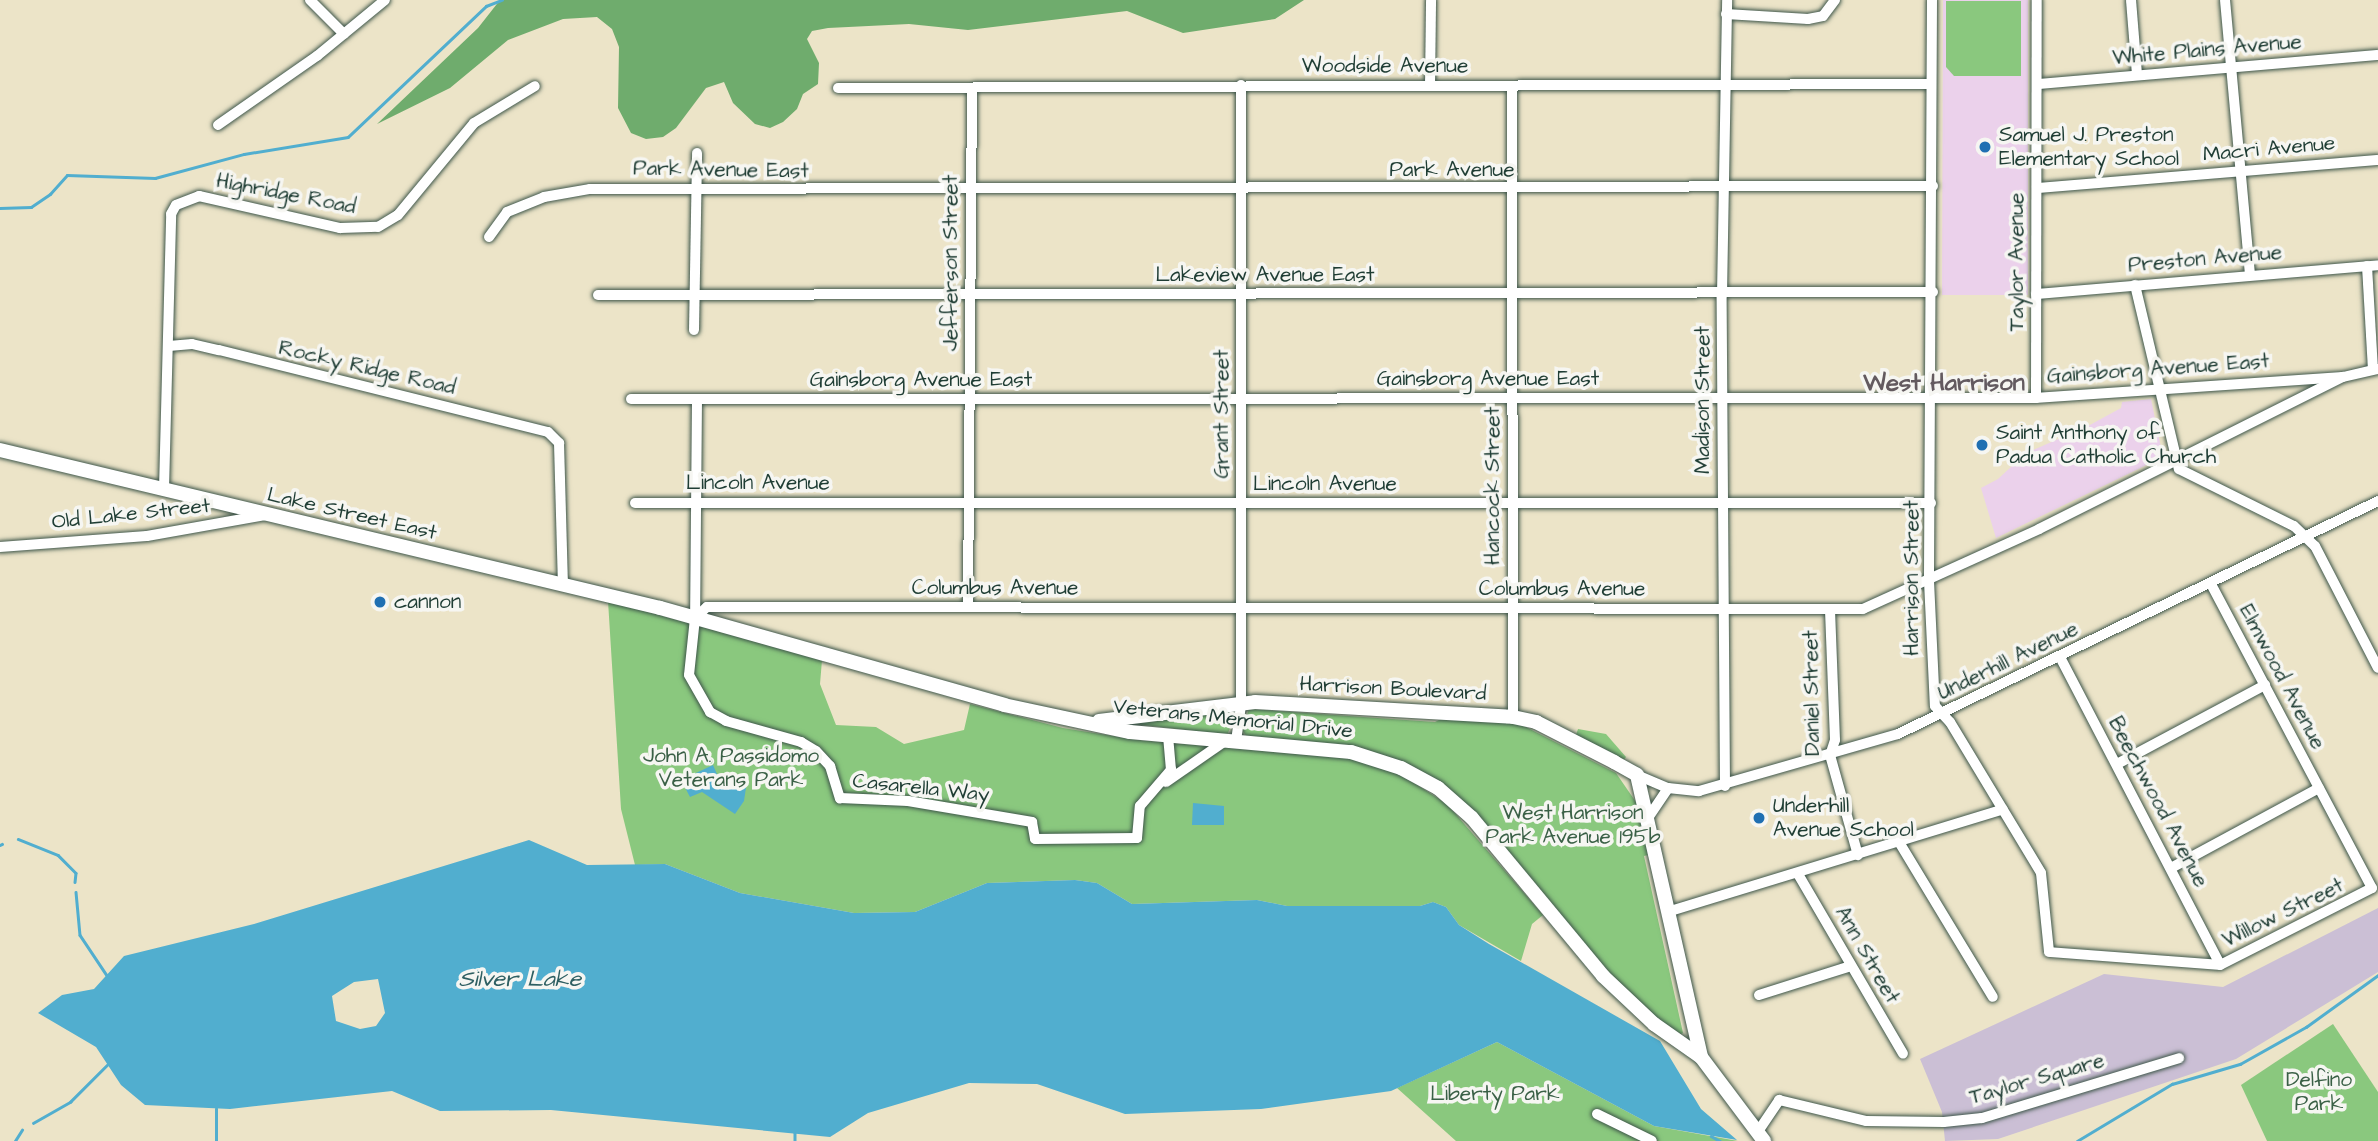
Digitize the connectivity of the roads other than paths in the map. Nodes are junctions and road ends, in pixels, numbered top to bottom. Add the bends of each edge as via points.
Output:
1 (310, 0) edge
2 (385, 0) edge
3 (1431, 0) edge
4 (1727, 0) edge
5 (1835, 0) edge
6 (1932, 0) edge
7 (2037, 0) edge
8 (2131, 0) edge
9 (2225, 0) edge
10 (1726, 14) junction
11 (344, 34) junction
12 (2378, 55) edge
13 (2232, 68) junction
14 (2137, 75) junction
15 (1931, 84) junction
16 (2038, 84) junction
17 (1241, 85) junction
18 (535, 86) dead end
19 (1430, 86) junction
20 (1724, 86) junction
21 (838, 88) dead end
22 (972, 88) junction
23 (1512, 88) junction
24 (218, 125) dead end
25 (697, 153) dead end
26 (2378, 160) edge
27 (2239, 171) junction
28 (1933, 187) junction
29 (971, 188) junction
30 (2037, 188) junction
31 (696, 189) junction
32 (1241, 189) junction
33 (1512, 189) junction
34 (1723, 190) junction
35 (489, 237) dead end
36 (2373, 266) edge
37 (2250, 274) junction
38 (2135, 285) junction
39 (1933, 292) junction
40 (695, 294) junction
41 (1241, 294) junction
42 (1512, 294) junction
43 (2036, 294) junction
44 (598, 295) dead end
45 (1722, 295) junction
46 (970, 297) junction
47 (694, 330) dead end
48 (169, 346) junction
49 (2375, 369) edge
50 (2343, 377) junction
51 (2158, 389) junction
52 (1241, 398) junction
53 (1931, 398) junction
54 (2036, 398) junction
55 (631, 399) dead end
56 (697, 399) junction
57 (970, 399) junction
58 (1513, 399) junction
59 (1722, 399) junction
60 (0, 450) edge
61 (2175, 461) junction
62 (164, 489) junction
63 (2378, 501) edge
64 (694, 502) junction
65 (970, 502) junction
66 (635, 503) dead end
67 (1241, 503) junction
68 (1513, 503) junction
69 (1722, 503) junction
70 (1931, 503) junction
71 (265, 515) junction
72 (2305, 537) junction
73 (0, 547) edge
74 (1929, 581) junction
75 (2211, 584) junction
76 (563, 585) junction
77 (968, 607) junction
78 (1241, 607) junction
79 (1723, 607) junction
80 (1513, 609) junction
81 (1830, 610) junction
82 (695, 618) junction
83 (2060, 657) junction
84 (2378, 668) edge
85 (2265, 685) junction
86 (1241, 704) junction
87 (1942, 714) junction
88 (1513, 717) junction
89 (1091, 723) junction
90 (1168, 737) junction
91 (1230, 741) junction
92 (1830, 755) junction
93 (2117, 764) junction
94 (1637, 775) junction
95 (1163, 784) junction
96 (1725, 786) junction
97 (1668, 788) junction
98 (2319, 788) junction
99 (2003, 809) junction
100 (1648, 818) junction
101 (1899, 842) junction
102 (1858, 855) junction
103 (2171, 868) junction
104 (1798, 874) junction
105 (1667, 912) junction
106 (2220, 965) junction
107 (1851, 966) junction
108 (1759, 995) dead end
109 (1993, 997) dead end
110 (1903, 1055) dead end
111 (1701, 1057) junction
112 (2179, 1058) dead end
113 (1597, 1114) dead end
114 (1760, 1137) edge
115 (1652, 1141) edge

1 - 11 street
2 - 11 street
3 - 19 street
4 - 10 street, Madison Street
5 - 10 street via 1824,16 1808,19
6 - 15 street, Harrison Street
7 - 16 street, Taylor Avenue
8 - 14 street
9 - 13 street
10 - 20 street, Madison Street
11 - 24 street
12 - 13 street, White Plains Avenue
13 - 14 street, White Plains Avenue
13 - 27 street
14 - 16 street, White Plains Avenue
15 - 20 street, Woodside Avenue
15 - 28 street, Harrison Street
16 - 30 street, Taylor Avenue
17 - 19 street, Woodside Avenue
17 - 22 street, Woodside Avenue
17 - 32 street, Grant Street
18 - 48 street, Highridge Road via 474,122 398,215 378,227 340,228 199,196 176,205 171,214
19 - 23 street, Woodside Avenue
20 - 23 street, Woodside Avenue
20 - 34 street, Madison Street
21 - 22 street, Woodside Avenue
22 - 29 street, Jefferson Street
23 - 33 street, Hancock Street
25 - 31 street
26 - 27 street, Macri Avenue
27 - 30 street, Macri Avenue
27 - 37 street
28 - 34 street, Park Avenue
28 - 39 street, Harrison Street
29 - 31 street, Park Avenue East
29 - 32 street, Park Avenue
29 - 46 street, Jefferson Street
30 - 43 street, Taylor Avenue
31 - 35 street, Park Avenue East via 590,189 557,194 507,212
31 - 40 street
32 - 33 street, Park Avenue
32 - 41 street, Grant Street
33 - 34 street, Park Avenue
33 - 42 street, Hancock Street
34 - 45 street, Madison Street
36 - 37 street, Preston Avenue
36 - 49 street
37 - 38 street, Preston Avenue
38 - 43 street, Preston Avenue
38 - 51 street
39 - 45 street, Lakeview Avenue East
39 - 53 street, Harrison Street
40 - 44 street, Lakeview Avenue East
40 - 46 street, Lakeview Avenue East
40 - 47 street
41 - 42 street, Lakeview Avenue East
41 - 46 street, Lakeview Avenue East
41 - 52 street, Grant Street
42 - 45 street, Lakeview Avenue East
42 - 58 street, Hancock Street
43 - 54 street, Taylor Avenue
45 - 59 street, Madison Street
46 - 57 street, Jefferson Street
48 - 62 street, Highridge Road
48 - 76 street, Rocky Ridge Road via 192,344 219,350 555,436
49 - 50 street, Columbus Avenue
50 - 51 street, Gainsborg Avenue East
50 - 61 street, Columbus Avenue
51 - 54 street, Gainsborg Avenue East
51 - 61 street
52 - 57 street, Gainsborg Avenue East
52 - 58 street, Gainsborg Avenue East
52 - 67 street, Grant Street
53 - 54 street, Gainsborg Avenue East
53 - 59 street, Gainsborg Avenue East
53 - 70 street, Harrison Street
55 - 56 street, Gainsborg Avenue East
56 - 57 street, Gainsborg Avenue East
56 - 64 street, Casarella Way
57 - 65 street, Jefferson Street
58 - 59 street, Gainsborg Avenue East
58 - 68 street, Hancock Street
59 - 69 street, Madison Street
60 - 62 main road, Lake Street East
61 - 72 street via 2186,474 2294,526
61 - 74 street, Columbus Avenue
62 - 71 main road, Lake Street East
63 - 72 street, Underhill Avenue
64 - 65 street, Lincoln Avenue
64 - 66 street, Lincoln Avenue
64 - 82 street, Casarella Way
65 - 67 street, Lincoln Avenue
65 - 77 street, Jefferson Street
67 - 68 street, Lincoln Avenue
67 - 78 street, Grant Street
68 - 69 street, Lincoln Avenue
68 - 80 street, Hancock Street
69 - 70 street, Lincoln Avenue
69 - 79 street, Madison Street
70 - 74 street, Harrison Street
71 - 73 street, Old Lake Street via 147,536
71 - 76 main road, Lake Street East
72 - 75 street, Underhill Avenue
72 - 84 street via 2315,546
74 - 81 street, Columbus Avenue via 1873,608
74 - 87 street, Harrison Street via 1933,695
75 - 83 street, Underhill Avenue
75 - 85 street, Elmwood Avenue
76 - 82 main road, Lake Street East
77 - 78 street, Columbus Avenue
77 - 82 street, Columbus Avenue via 706,607
78 - 80 street, Columbus Avenue
78 - 86 street, Grant Street
79 - 80 street, Columbus Avenue
79 - 81 street, Columbus Avenue
79 - 96 street, Madison Street
80 - 88 street, Hancock Street
81 - 92 street, Daniel Street via 1835,740
82 - 89 main road, Veterans Memorial Drive via 1004,705
82 - 95 street, Casarella Way via 689,675 710,712 726,722 801,742 816,751 830,766 840,798 908,801 1032,822 1035,839 1137,838 1140,806
83 - 87 street, Underhill Avenue
83 - 93 street, Beechwood Avenue
85 - 93 street
85 - 98 street, Elmwood Avenue
86 - 88 main road, Harrison Boulevard
86 - 89 main road, Harrison Boulevard
86 - 91 street, Grant Street
87 - 92 street, Underhill Avenue
87 - 99 street, Harrison Street
88 - 94 main road, Harrison Boulevard via 1536,722
89 - 90 main road, Veterans Memorial Drive
90 - 91 main road, Veterans Memorial Drive
90 - 95 street via 1172,761
91 - 95 street
91 - 111 main road, Veterans Memorial Drive via 1351,752 1401,768 1438,788 1492,841 1603,976 1654,1024
92 - 96 street, Underhill Avenue
92 - 102 street, Daniel Street
93 - 103 street, Beechwood Avenue
94 - 97 street, Underhill Avenue
94 - 100 main road
96 - 97 street, Underhill Avenue via 1699,791
97 - 100 street
98 - 103 street
98 - 106 street, Willow Street via 2371,882 2371,891
99 - 101 street
99 - 106 street, Harrison Street via 2043,878 2049,952
100 - 105 main road
101 - 102 street
101 - 109 street
102 - 104 street
103 - 106 street, Beechwood Avenue
104 - 105 street
104 - 107 street, Ann Street
105 - 111 main road
107 - 108 street
107 - 110 street, Ann Street
111 - 114 main road
112 - 114 street, Taylor Square via 1982,1118 1944,1122 1866,1121 1779,1100
113 - 115 street

